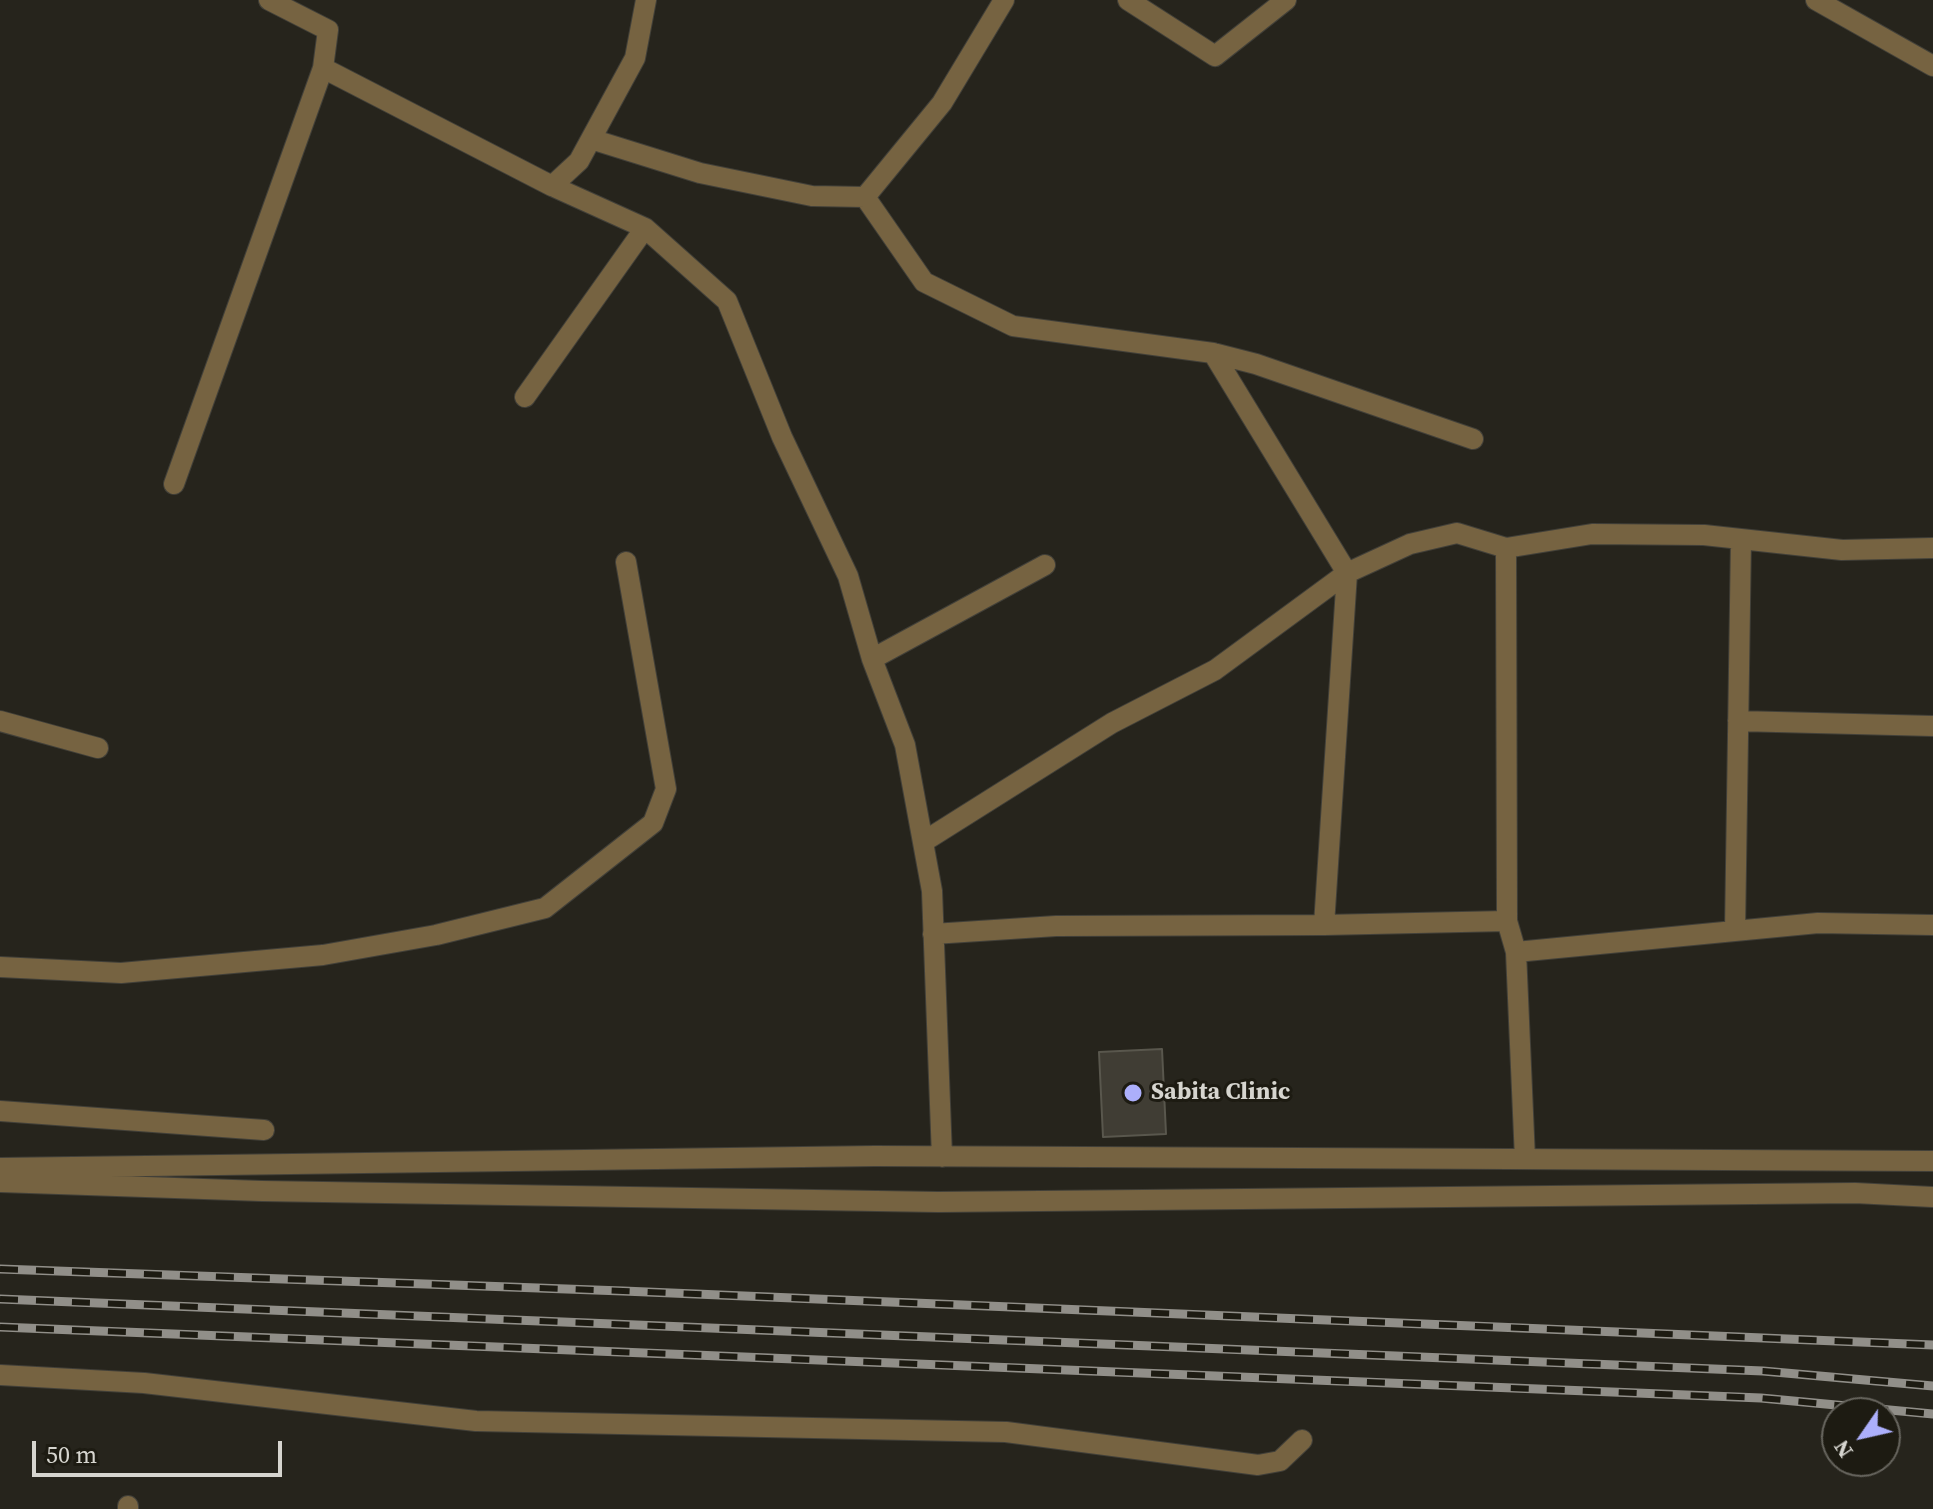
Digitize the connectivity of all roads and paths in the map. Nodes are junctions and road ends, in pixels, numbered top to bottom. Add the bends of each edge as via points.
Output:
1 (269, 0) edge
2 (646, 0) edge
3 (1004, 0) edge
4 (1128, 0) edge
5 (1286, 0) edge
6 (1816, 0) edge
7 (1933, 66) edge
8 (323, 68) junction
9 (591, 139) junction
10 (552, 186) junction
11 (865, 197) junction
12 (645, 228) junction
13 (1213, 353) junction
14 (525, 397) dead end
15 (1473, 439) dead end
16 (174, 484) dead end
17 (1741, 539) junction
18 (1506, 548) junction
19 (1933, 548) edge
20 (626, 562) dead end
21 (1045, 565) dead end
22 (1347, 573) junction
23 (872, 659) junction
24 (0, 721) edge
25 (1738, 721) junction
26 (1933, 726) edge
27 (98, 748) dead end
28 (923, 842) junction
29 (1507, 921) junction
30 (1324, 925) junction
31 (1933, 925) edge
32 (1735, 931) junction
33 (933, 934) junction
34 (1516, 952) junction
35 (0, 967) edge
36 (0, 1111) edge
37 (264, 1130) dead end
38 (942, 1157) junction
39 (1525, 1159) junction
40 (1933, 1161) edge
41 (0, 1168) edge
42 (0, 1182) edge
43 (1933, 1197) edge
44 (0, 1375) edge
45 (1302, 1440) dead end

1 - 8 street via 328,30
2 - 9 street via 635,58
3 - 11 street via 942,103
4 - 5 street via 1215,56
6 - 7 street
8 - 10 street
8 - 16 street
9 - 10 street via 579,161
9 - 11 street via 714,176 812,196
10 - 12 street
11 - 13 street via 924,282 1013,326
12 - 14 street
12 - 23 street via 727,301 782,437 848,576
13 - 15 street
13 - 22 street
17 - 18 street via 1592,534
17 - 19 street via 1842,550
17 - 25 street
18 - 22 street via 1457,533 1410,544
18 - 29 street
20 - 35 street via 666,789 653,823 545,908 323,955 121,973
21 - 23 street
22 - 28 street via 1215,670 1112,723
22 - 30 street
23 - 28 street via 905,745
24 - 27 street
25 - 26 street
25 - 32 street
28 - 33 street
29 - 30 street
29 - 34 street
30 - 33 street via 1056,926
31 - 32 street via 1818,923
32 - 34 street
33 - 38 street
34 - 39 street
36 - 37 street
38 - 39 street
38 - 41 street
39 - 40 street
42 - 43 street via 938,1202 1855,1193
44 - 45 street via 144,1383 476,1421 1006,1432 1258,1465 1280,1461

